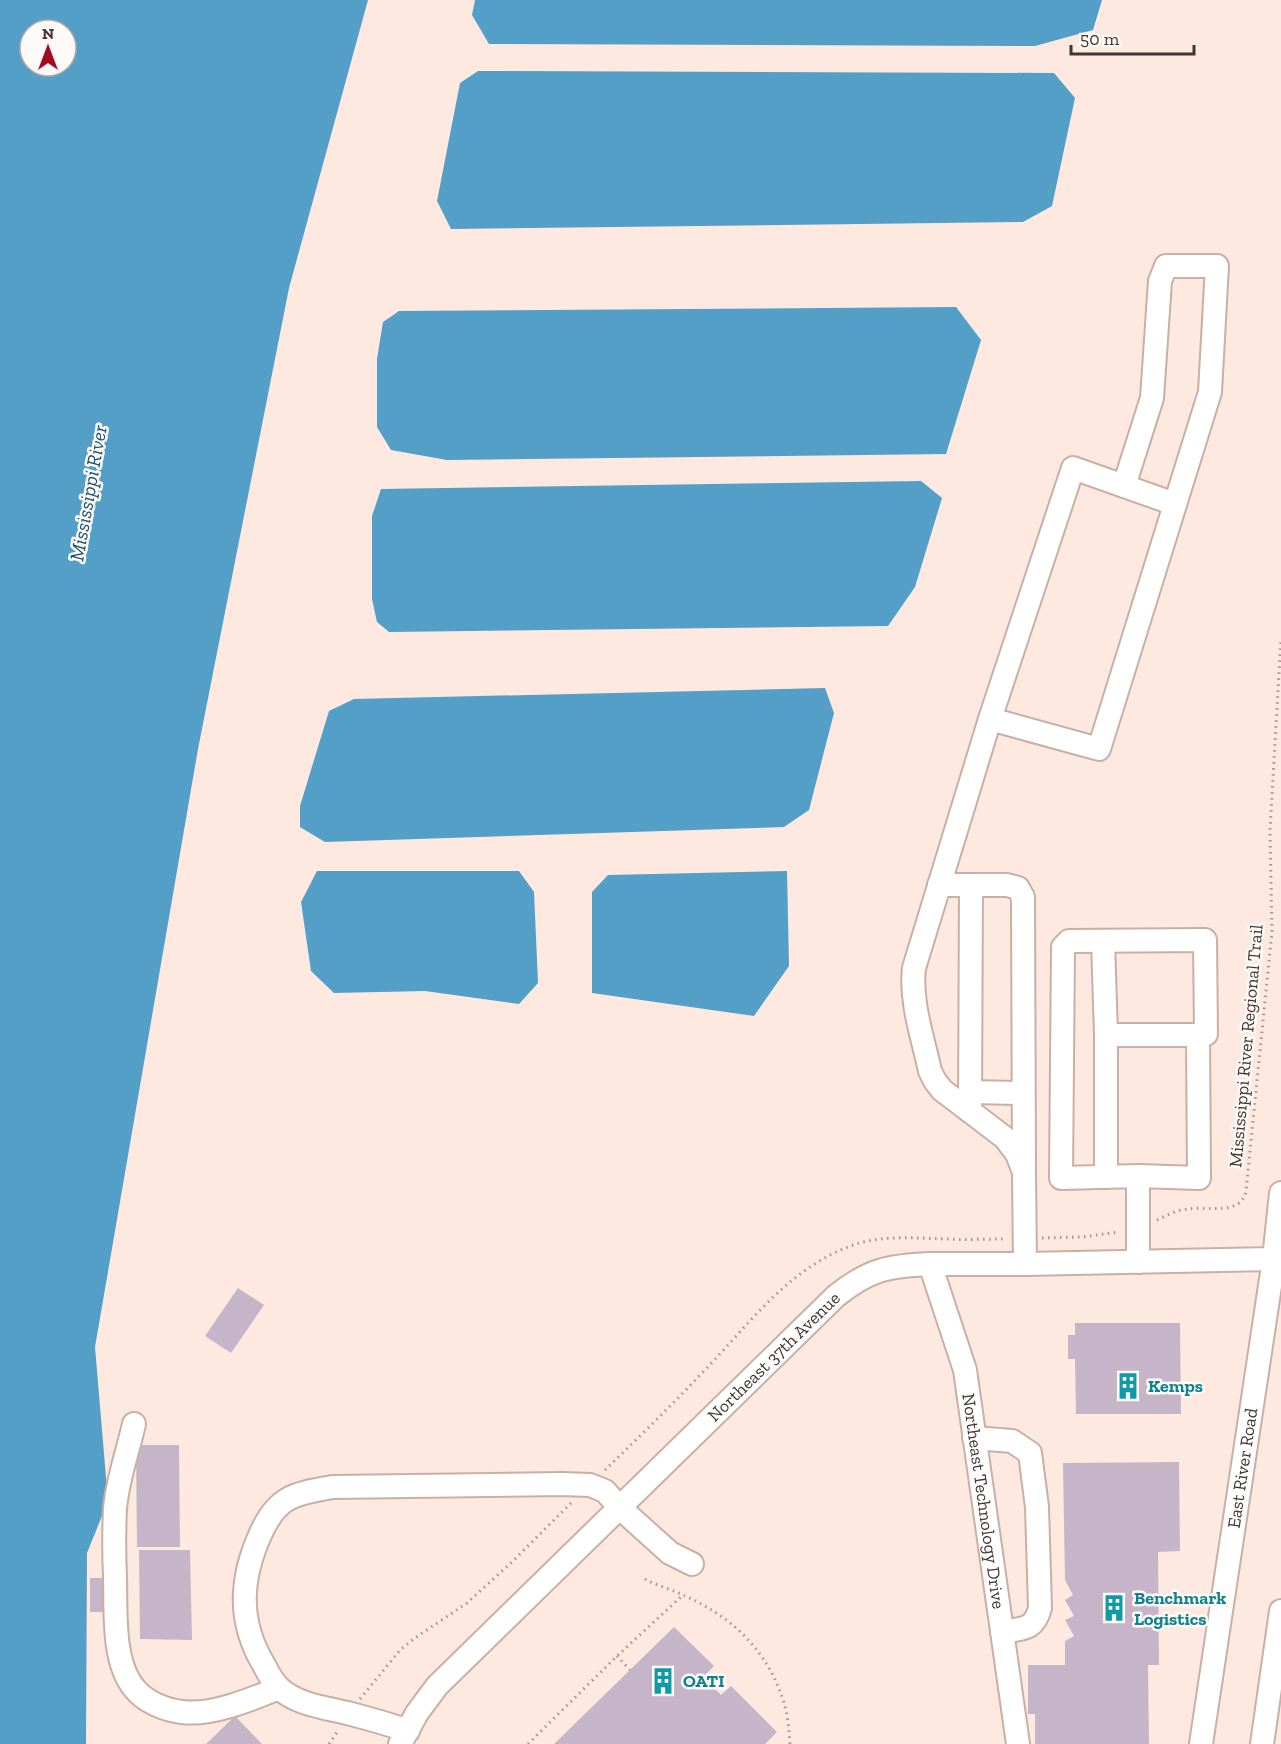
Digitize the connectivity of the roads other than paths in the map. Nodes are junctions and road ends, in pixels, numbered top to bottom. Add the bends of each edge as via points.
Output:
1 (1124, 486) junction
2 (1175, 504) junction
3 (990, 719) junction
4 (939, 885) junction
5 (971, 885) junction
6 (1103, 941) junction
7 (1106, 1035) junction
8 (1198, 1035) junction
9 (1023, 1093) junction
10 (970, 1102) junction
11 (1024, 1172) junction
12 (1138, 1176) junction
13 (1106, 1177) junction
14 (1281, 1192) edge
15 (1277, 1258) edge
16 (1138, 1262) junction
17 (930, 1264) junction
18 (1025, 1264) junction
19 (134, 1424) dead end
20 (974, 1438) junction
21 (620, 1508) junction
22 (692, 1564) dead end
23 (1281, 1611) edge
24 (1002, 1632) junction
25 (279, 1688) junction
26 (404, 1737) edge
27 (1018, 1744) edge
28 (1201, 1744) edge
29 (1262, 1744) edge

1 - 2 street
1 - 2 street via 1152,398 1160,281 1167,266 1217,266 1210,392
1 - 3 street via 1073,468
2 - 3 street via 1098,749
3 - 4 street
4 - 5 street
4 - 10 street via 914,968 914,996 935,1081 942,1090
5 - 9 street via 1007,885 1018,888 1023,897
5 - 10 street
6 - 7 street
6 - 8 street via 1205,940 1206,1034
6 - 13 street via 1070,942 1063,947 1060,1178
7 - 8 street
7 - 13 street
8 - 12 street via 1199,1178
9 - 10 street
9 - 11 street
10 - 11 street via 1005,1138
11 - 18 street
12 - 13 street
12 - 16 street
14 - 15 street, East River Road
15 - 16 street, Northeast 37th Avenue
15 - 28 street, East River Road
16 - 18 street, Northeast 37th Avenue
17 - 18 street, Northeast 37th Avenue
17 - 20 street, Northeast Technology Drive via 965,1370
17 - 21 street, Northeast 37th Avenue via 874,1272 836,1296
19 - 25 street via 115,1507 118,1647 124,1671 147,1700 184,1713 217,1709
20 - 24 street, Northeast Technology Drive
20 - 24 street via 1012,1441 1030,1453 1037,1507 1040,1608 1030,1627
21 - 22 street via 670,1553
21 - 25 street via 605,1491 590,1485 562,1484 332,1487 287,1499 265,1523 244,1588 247,1627 254,1649
21 - 26 street, Northeast 37th Avenue via 437,1686
23 - 29 street
24 - 27 street, Northeast Technology Drive
25 - 26 street via 315,1706 361,1716

